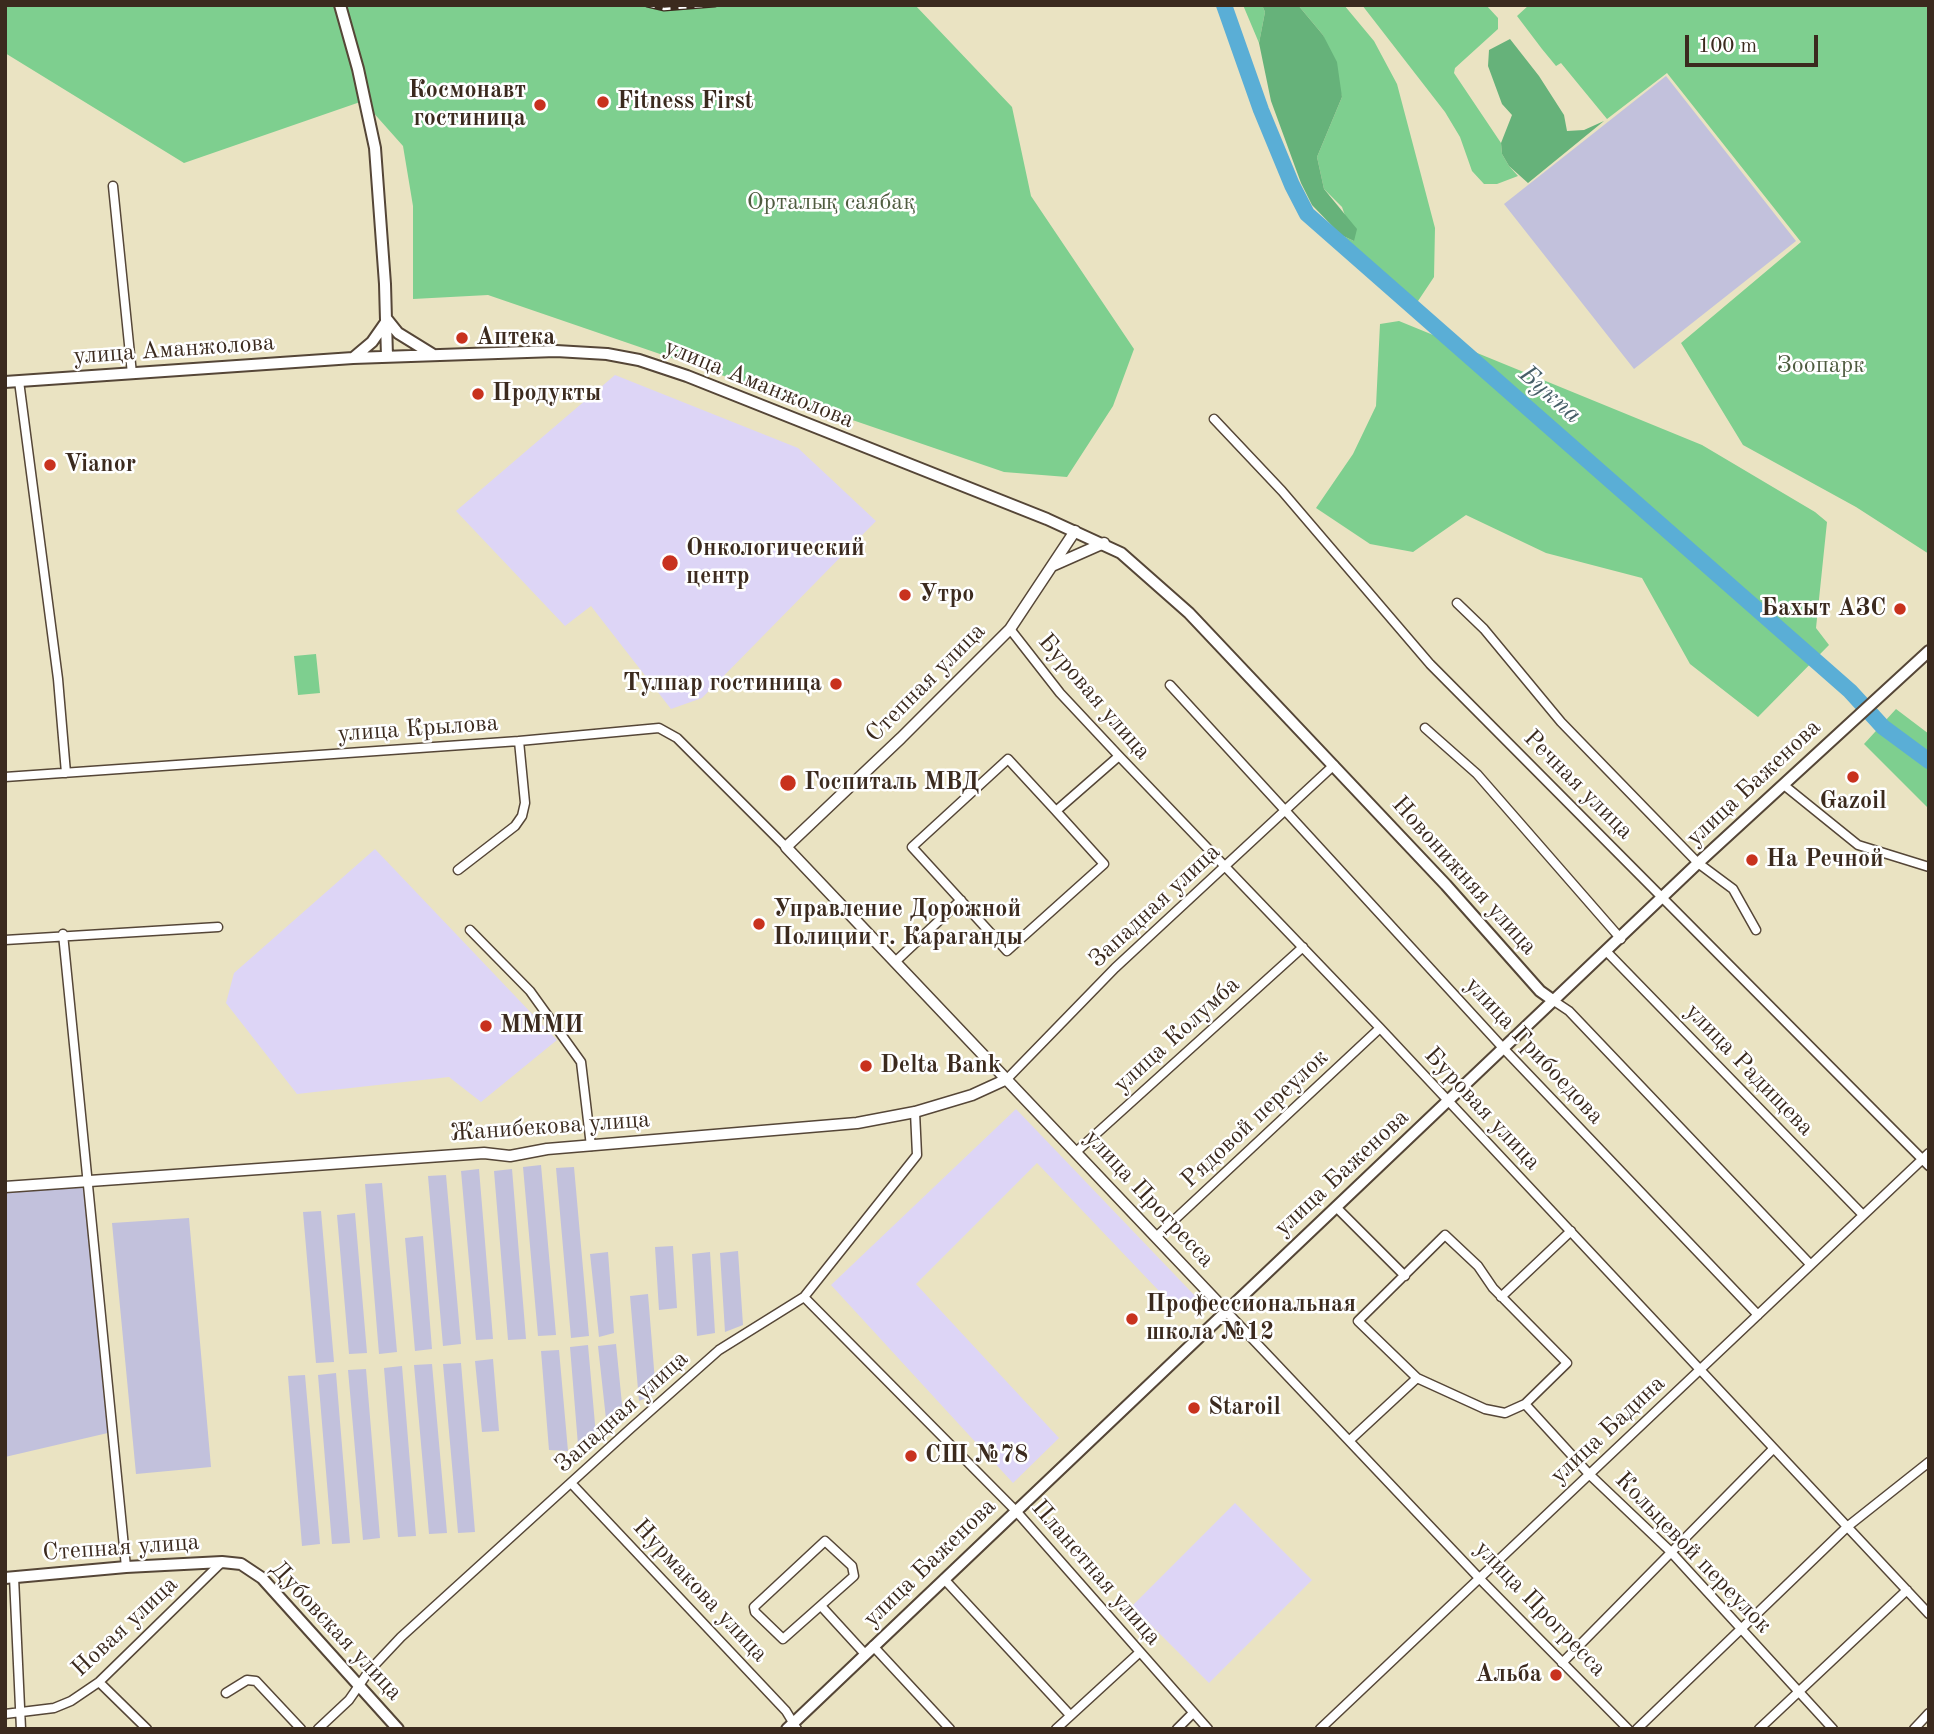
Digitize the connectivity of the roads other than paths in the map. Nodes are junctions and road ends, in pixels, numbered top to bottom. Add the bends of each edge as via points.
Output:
1 (340, 5) edge
2 (113, 186) dead end
3 (386, 320) junction
4 (432, 354) junction
5 (387, 357) junction
6 (353, 358) junction
7 (132, 374) junction
8 (19, 381) junction
9 (5, 382) edge
10 (1214, 419) dead end
11 (1076, 531) junction
12 (1104, 543) junction
13 (1051, 566) junction
14 (1457, 603) dead end
15 (1010, 629) junction
16 (1929, 651) edge
17 (1170, 685) dead end
18 (1425, 728) dead end
19 (519, 741) junction
20 (1119, 756) junction
21 (1334, 765) junction
22 (65, 773) junction
23 (5, 777) edge
24 (1785, 786) junction
25 (1285, 810) junction
26 (1056, 811) junction
27 (786, 847) junction
28 (1698, 863) junction
29 (1227, 866) junction
30 (1929, 867) edge
31 (458, 870) dead end
32 (1663, 899) junction
33 (961, 900) junction
34 (218, 927) dead end
35 (470, 930) dead end
36 (1756, 930) dead end
37 (63, 934) junction
38 (1621, 939) junction
39 (5, 940) edge
40 (1303, 947) junction
41 (1607, 952) junction
42 (895, 962) junction
43 (1554, 1001) junction
44 (1380, 1028) junction
45 (1504, 1049) junction
46 (1007, 1079) junction
47 (1447, 1102) junction
48 (915, 1112) junction
49 (591, 1146) junction
50 (1076, 1152) junction
51 (1927, 1159) edge
52 (89, 1180) junction
53 (5, 1187) edge
54 (1336, 1207) junction
55 (1863, 1215) junction
56 (1571, 1231) junction
57 (1156, 1237) junction
58 (1810, 1264) junction
59 (1405, 1276) junction
60 (803, 1297) junction
61 (1501, 1297) junction
62 (1226, 1311) junction
63 (1758, 1315) junction
64 (1701, 1369) junction
65 (1416, 1378) junction
66 (1525, 1404) junction
67 (1350, 1440) junction
68 (1773, 1449) junction
69 (1929, 1462) edge
70 (1589, 1474) junction
71 (571, 1483) junction
72 (1016, 1511) junction
73 (1847, 1527) junction
74 (1670, 1551) junction
75 (222, 1562) junction
76 (241, 1564) joint
77 (126, 1567) junction
78 (9, 1578) edge
79 (944, 1579) junction
80 (1480, 1579) junction
81 (1907, 1590) junction
82 (822, 1607) junction
83 (1929, 1614) edge
84 (1741, 1630) junction
85 (869, 1650) junction
86 (1140, 1652) junction
87 (1562, 1663) junction
88 (99, 1682) junction
89 (358, 1686) junction
90 (1797, 1690) junction
91 (226, 1693) dead end
92 (20, 1713) junction
93 (1193, 1713) junction
94 (1929, 1713) edge
95 (5, 1714) edge
96 (1070, 1715) junction
97 (793, 1727) edge
98 (1624, 1728) edge
99 (21, 1729) edge
100 (147, 1729) edge
101 (301, 1729) edge
102 (318, 1729) edge
103 (398, 1729) edge
104 (950, 1729) edge
105 (1056, 1729) edge
106 (1177, 1729) edge
107 (1208, 1729) edge
108 (1320, 1729) edge
109 (1637, 1729) edge
110 (1759, 1729) edge
111 (1833, 1729) edge
112 (1914, 1729) edge

1 - 3 main road via 375,148
2 - 7 street
3 - 4 main road
3 - 5 main road
3 - 6 main road via 372,342
4 - 5 main road, улица Аманжолова
4 - 11 main road, улица Аманжолова via 556,351 639,360
5 - 6 main road, улица Аманжолова
6 - 7 main road, улица Аманжолова
7 - 8 main road, улица Аманжолова
8 - 9 main road, улица Аманжолова
8 - 22 street via 58,679
10 - 32 street, Речная улица via 1430,664
11 - 12 main road, Новонижняя улица
11 - 13 street, Степная улица
12 - 13 street
12 - 21 main road, Новонижняя улица via 1189,613
13 - 15 street, Степная улица
14 - 28 street via 1561,722
15 - 20 street, Буровая улица via 1060,693
15 - 27 street, Степная улица
16 - 24 main road, улица Баженова
17 - 25 street, улица Грибоедова
18 - 38 street via 1477,775
19 - 22 street, улица Крылова
19 - 27 street, улица Крылова via 667,730
19 - 31 street via 525,803 522,816
20 - 26 street
20 - 29 street, Буровая улица
21 - 25 street, Западная улица
21 - 43 main road, Новонижняя улица
22 - 23 street, улица Крылова
24 - 28 main road, улица Баженова
24 - 30 street via 1857,845
25 - 29 street, Западная улица
25 - 45 street, улица Грибоедова
26 - 33 street via 1104,864 1007,951
26 - 33 street via 1008,760 958,803 912,847
27 - 42 street, улица Прогресса
28 - 32 main road, улица Баженова
28 - 36 street via 1733,889
29 - 40 street, Буровая улица
29 - 46 street, Западная улица via 1115,968
32 - 38 main road, улица Баженова
32 - 51 street, Речная улица
33 - 42 street
34 - 37 street
35 - 49 street via 530,991 581,1062
37 - 39 street
37 - 52 street
38 - 41 main road, улица Баженова
40 - 44 street, Буровая улица
40 - 50 street, улица Колумба
41 - 43 main road, улица Баженова
41 - 55 street, улица Радищева
42 - 46 street, улица Прогресса
43 - 45 main road, улица Баженова
43 - 58 street, Новонижняя улица via 1569,1011
44 - 47 street, Буровая улица
44 - 57 street, Рядовой переулок
45 - 47 main road, улица Баженова
45 - 63 street, улица Грибоедова
46 - 48 street, Жанибекова улица
46 - 50 street, улица Прогресса
47 - 54 main road, улица Баженова
47 - 56 street, Буровая улица
48 - 49 street, Жанибекова улица via 857,1124
48 - 60 street, Западная улица via 917,1155
49 - 52 street, Жанибекова улица via 510,1156 484,1153
50 - 57 street, улица Прогресса
51 - 55 street, улица Бадина
52 - 53 street, Жанибекова улица
52 - 77 street
54 - 59 street
54 - 62 main road, улица Баженова
55 - 58 street, улица Бадина
56 - 61 street
56 - 64 street, Буровая улица
57 - 62 street, улица Прогресса
58 - 63 street, улица Бадина
59 - 61 street via 1445,1235 1478,1266
59 - 65 street via 1358,1321
60 - 71 street, Западная улица via 719,1350
60 - 72 street, Планетная улица
61 - 66 street via 1567,1363
62 - 67 street, улица Прогресса
62 - 72 main road, улица Баженова
63 - 64 street, улица Бадина
64 - 68 street, Буровая улица
64 - 70 street, улица Бадина
65 - 66 street via 1485,1409 1505,1413
65 - 67 street
66 - 70 street, Кольцевой переулок
67 - 80 street, улица Прогресса
68 - 73 street, Буровая улица
68 - 74 street
69 - 73 street
70 - 74 street, Кольцевой переулок
70 - 80 street, улица Бадина
71 - 89 street, Западная улица via 401,1637
71 - 97 street, Нурмакова улица via 786,1711
72 - 79 main road, улица Баженова
72 - 86 street, Планетная улица
73 - 81 street, Буровая улица
73 - 84 street
74 - 84 street, Кольцевой переулок
74 - 87 street
75 - 76 main road, Степная улица
75 - 77 main road, Степная улица
75 - 88 street, Новая улица
76 - 89 main road, Дубовская улица via 262,1578
77 - 78 main road, Степная улица
78 - 92 street
79 - 85 main road, улица Баженова
79 - 96 street
80 - 87 street, улица Прогресса
80 - 108 street, улица Бадина
81 - 83 street, Буровая улица
81 - 90 street
82 - 82 street via 855,1573 825,1541 754,1609 785,1640
82 - 85 street
84 - 90 street, Кольцевой переулок
84 - 109 street
85 - 97 main road, улица Баженова
85 - 104 street
86 - 93 street, Планетная улица
86 - 96 street
87 - 98 street, улица Прогресса
88 - 92 street, Новая улица via 54,1708
88 - 100 street
89 - 102 street, Западная улица
89 - 103 main road, Дубовская улица
90 - 110 street
90 - 111 street, Кольцевой переулок
91 - 101 street via 247,1680 256,1681
92 - 95 street, Новая улица
92 - 99 street
93 - 106 street
93 - 107 street, Планетная улица
94 - 112 street
96 - 105 street

